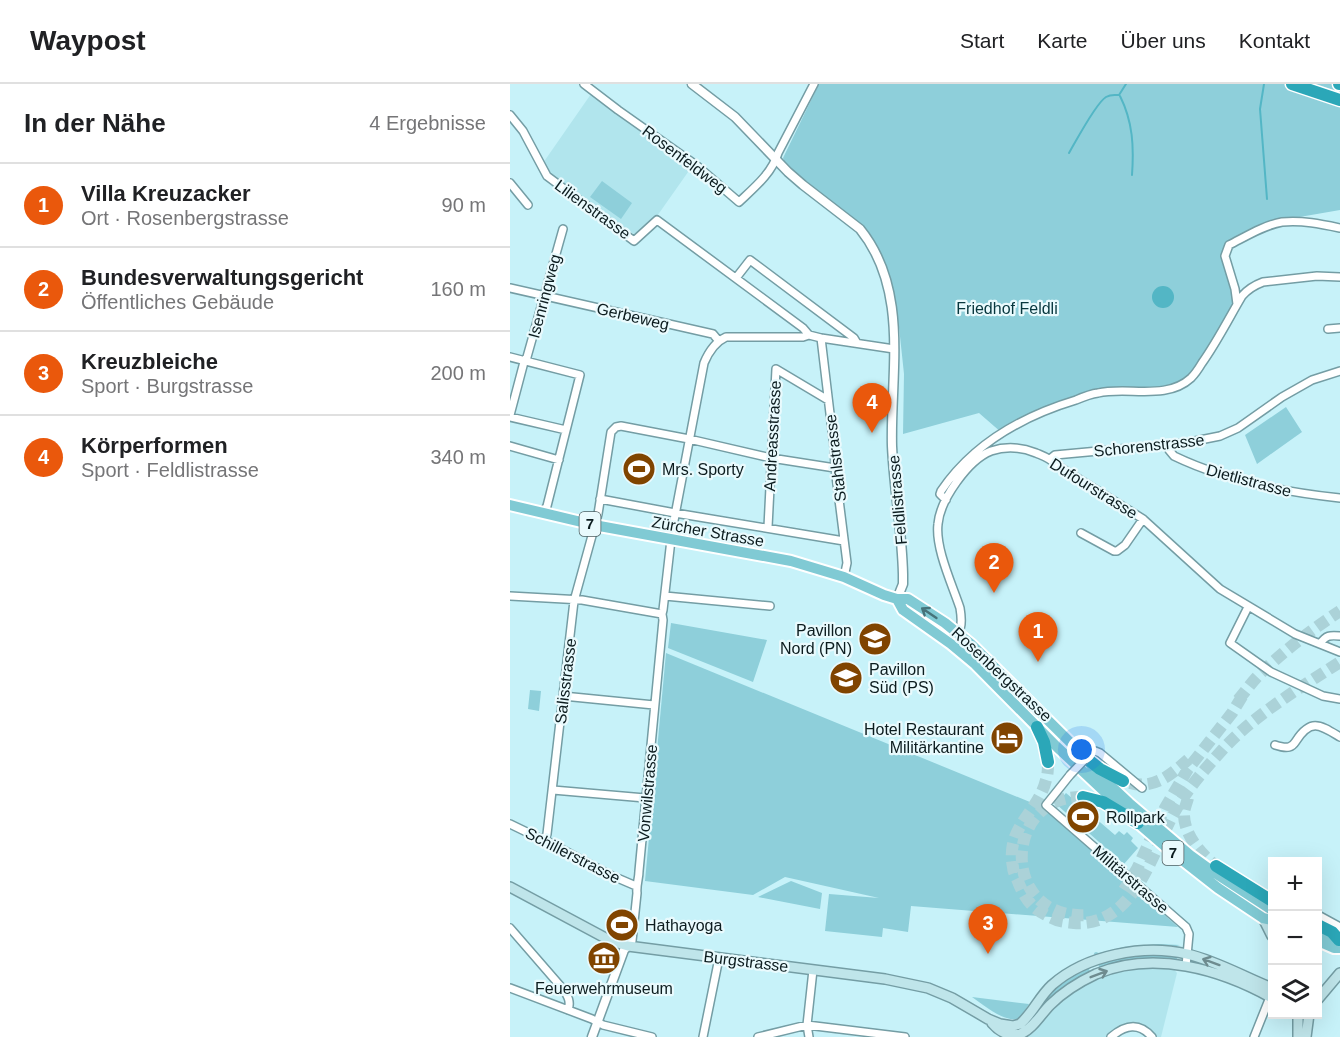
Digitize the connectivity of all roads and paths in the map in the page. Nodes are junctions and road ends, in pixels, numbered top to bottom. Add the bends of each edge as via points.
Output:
1 (584, 84) edge
2 (692, 84) edge
3 (814, 84) edge
4 (1292, 84) edge
5 (1340, 100) edge
6 (510, 115) edge
7 (776, 159) junction
8 (510, 183) edge
9 (528, 205) dead end
10 (1340, 228) edge
11 (562, 229) dead end
12 (1340, 277) edge
13 (736, 278) junction
14 (510, 288) edge
15 (544, 296) junction
16 (1237, 304) junction
17 (1328, 328) dead end
18 (1340, 328) edge
19 (809, 335) junction
20 (821, 338) junction
21 (718, 340) junction
22 (857, 343) junction
23 (894, 349) junction
24 (510, 357) edge
25 (524, 362) junction
26 (1340, 371) edge
27 (828, 400) junction
28 (510, 416) edge
29 (566, 430) junction
30 (689, 439) junction
31 (1167, 444) junction
32 (510, 446) edge
33 (771, 458) junction
34 (559, 459) junction
35 (1050, 459) junction
36 (835, 468) junction
37 (1340, 498) edge
38 (600, 499) junction
39 (946, 500) junction
40 (510, 505) edge
41 (675, 513) junction
42 (542, 514) junction
43 (1143, 519) junction
44 (594, 525) junction
45 (768, 527) junction
46 (1081, 533) dead end
47 (670, 539) junction
48 (844, 541) junction
49 (844, 578) junction
50 (510, 596) edge
51 (665, 596) junction
52 (897, 599) junction
53 (574, 600) junction
54 (770, 606) dead end
55 (1248, 607) junction
56 (662, 614) junction
57 (958, 634) junction
58 (1340, 636) edge
59 (951, 644) junction
60 (1320, 644) junction
61 (1340, 652) edge
62 (563, 696) junction
63 (1340, 699) edge
64 (654, 705) junction
65 (1037, 727) junction
66 (1340, 737) edge
67 (1275, 745) dead end
68 (1089, 754) junction
69 (1048, 762) tunnel mouth
70 (1123, 781) tunnel mouth
71 (1142, 788) dead end
72 (553, 790) junction
73 (1083, 797) tunnel mouth
74 (645, 798) junction
75 (1138, 823) junction
76 (510, 824) edge
77 (545, 839) junction
78 (1216, 866) tunnel mouth
79 (636, 886) junction
80 (510, 887) edge
81 (1268, 898) edge
82 (1268, 907) edge
83 (1322, 918) edge
84 (1268, 919) edge
85 (1322, 927) edge
86 (1340, 927) edge
87 (510, 928) edge
88 (1322, 934) edge
89 (1322, 943) edge
90 (1340, 943) edge
91 (628, 946) junction
92 (1187, 954) junction
93 (719, 958) junction
94 (1186, 966) junction
95 (813, 970) junction
96 (1340, 973) edge
97 (510, 988) edge
98 (1268, 992) edge
99 (1268, 993) edge
100 (1322, 993) edge
101 (1268, 1004) edge
102 (568, 1010) junction
103 (1298, 1019) edge
104 (1308, 1019) edge
105 (597, 1022) junction
106 (807, 1025) junction
107 (1014, 1033) edge
108 (592, 1037) edge
109 (652, 1037) edge
110 (703, 1037) edge
111 (758, 1037) edge
112 (809, 1037) edge
113 (905, 1037) edge
114 (1111, 1037) edge
115 (1152, 1037) edge
116 (1254, 1037) edge
117 (1298, 1037) edge
118 (1306, 1037) edge

1 - 7 street, Rosenfeldweg via 696,165 739,202
2 - 7 street, Feldlistrasse via 735,117
3 - 7 street
4 - 5 highway
6 - 13 street, Lilienstrasse via 548,176 634,241 657,220
7 - 23 street, Feldlistrasse via 866,237 892,305
8 - 9 street
10 - 16 street via 1280,222 1229,245 1225,256
11 - 15 street, Isenringweg
12 - 16 street via 1263,282 1248,290
13 - 19 street, Lilienstrasse
13 - 22 street via 750,260
14 - 15 street, Gerbeweg
15 - 21 street, Gerbeweg via 713,334
15 - 25 street, Isenringweg
16 - 39 street via 1191,378 1161,391 1099,392 1024,420 969,458 941,490
17 - 18 street
19 - 20 street
19 - 21 street via 726,336
20 - 22 street
20 - 27 street, Stahlstrasse
21 - 30 street, Vonwilstrasse via 704,363
22 - 23 street
23 - 52 street, Feldlistrasse via 892,448 903,574
24 - 25 street
25 - 28 street, Isenringweg
25 - 29 street via 580,375
26 - 31 street, Schorenstrasse via 1312,380 1220,436
27 - 33 street, Andreasstrasse via 776,369
27 - 36 street, Stahlstrasse
28 - 29 street
29 - 34 street
30 - 33 street
30 - 38 street, Salisstrasse via 616,427 611,432
30 - 41 street, Vonwilstrasse
31 - 35 street, Schorenstrasse via 1054,455
31 - 37 street, Dietlistrasse via 1174,456 1227,477
32 - 34 street
33 - 36 street
33 - 45 street, Andreasstrasse
34 - 42 street
35 - 39 street, Dufourstrasse via 1014,447 990,452 970,467
35 - 43 street, Dufourstrasse
36 - 48 street, Stahlstrasse
38 - 41 street
38 - 44 street, Salisstrasse
39 - 57 street, Dufourstrasse via 939,518 938,539 960,608 962,623
40 - 42 main road, Zürcher Strasse / 7
41 - 45 street
41 - 47 street, Vonwilstrasse
42 - 44 main road, Zürcher Strasse / 7
43 - 46 street via 1117,551
43 - 55 street, Dufourstrasse via 1220,590
44 - 47 main road, Zürcher Strasse / 7
44 - 53 street, Salisstrasse
45 - 48 street
47 - 49 main road, Zürcher Strasse / 7 via 791,561
47 - 51 street, Vonwilstrasse
48 - 49 street, Stahlstrasse
49 - 52 main road, Zürcher Strasse / 7
50 - 53 street
51 - 54 street
51 - 56 street, Vonwilstrasse
57 -> 52 main road, Rosenbergstrasse / 7 via 916,603
52 - 59 main road, Rosenbergstrasse / 7 via 903,610
53 - 56 street
53 - 62 street, Salisstrasse
55 - 60 street, Dufourstrasse
55 - 63 street via 1230,643 1271,672 1323,696
56 - 64 street, Vonwilstrasse
57 - 59 street
57 - 68 main road, Rosenbergstrasse / 7
58 - 60 street via 1329,635
59 - 65 main road, Rosenbergstrasse / 7
60 - 61 street, Dufourstrasse
62 - 64 street
62 - 72 street, Salisstrasse
64 - 74 street, Vonwilstrasse
65 - 69 highway
65 - 75 main road, Rosenbergstrasse / 7
66 - 67 street via 1323,726 1307,727 1293,745
68 - 70 highway via 1100,769
68 - 71 street via 1097,751
68 - 82 main road, Rosenbergstrasse / 7 via 1097,773 1129,803 1190,855
68 - 92 street, Militärstrasse, bridge via 1046,805 1186,927
72 - 74 street
72 - 77 street, Salisstrasse
73 - 75 highway via 1102,802
74 - 79 street, Vonwilstrasse
75 - 84 main road, Rosenbergstrasse / 7 via 1218,888
76 - 77 street, Schillerstrasse
77 - 79 street, Schillerstrasse
78 - 81 highway
79 - 91 street, Vonwilstrasse via 633,936
80 - 91 main road, Burgstrasse via 608,940
83 - 86 street
85 - 90 highway via 1332,932
87 - 102 street via 563,989 570,1003
88 - 90 main road
89 - 90 main road via 1334,948
91 - 93 main road, Burgstrasse
91 - 105 street, Vonwilstrasse
92 - 94 street, Militärstrasse
98 -> 92 main road via 1222,966
92 - 107 main road via 1133,952 1084,965 1051,986
93 - 95 main road, Burgstrasse
93 - 110 street
94 - 99 main road
107 -> 94 main road via 1029,1028 1066,991 1096,974 1153,963
95 - 106 street
95 - 107 main road, Burgstrasse via 928,988 988,1019 1003,1033
96 - 100 main road
97 - 102 street
101 - 116 street
102 - 105 street
103 - 117 main road
104 - 118 main road
105 - 108 street, Vonwilstrasse
105 - 109 street
106 - 111 street
106 - 112 street
106 - 113 street
114 - 115 street via 1132,1026 1142,1028

